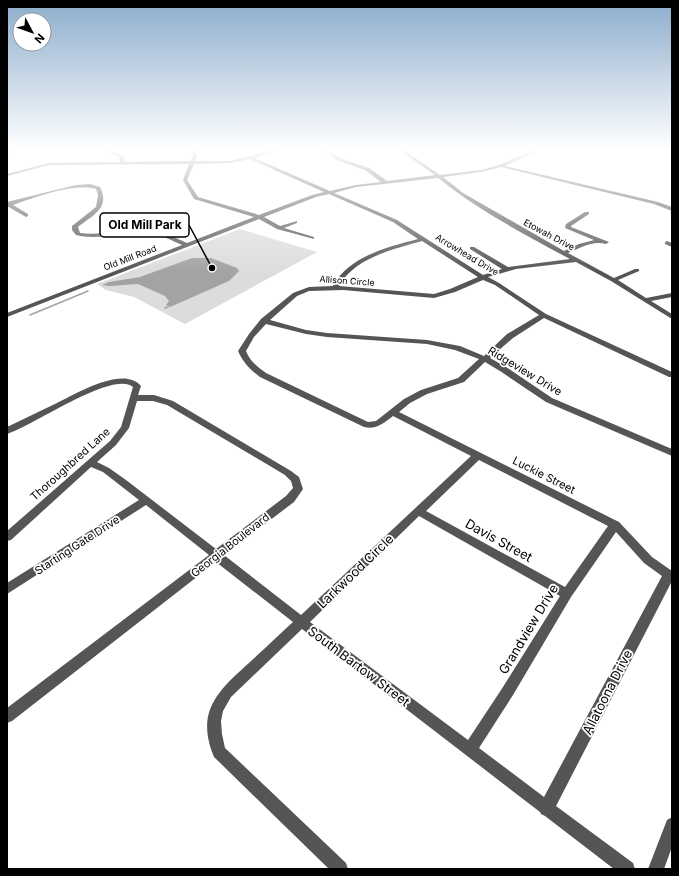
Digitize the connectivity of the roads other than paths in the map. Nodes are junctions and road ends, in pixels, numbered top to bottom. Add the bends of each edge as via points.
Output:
1 (57, 191) edge
2 (101, 191) edge
3 (192, 191) edge
4 (334, 191) edge
5 (457, 191) edge
6 (593, 191) edge
7 (328, 192) junction
8 (7, 205) edge
9 (672, 209) edge
10 (587, 213) dead end
11 (26, 215) dead end
12 (258, 218) junction
13 (295, 222) dead end
14 (279, 228) junction
15 (312, 238) dead end
16 (423, 239) junction
17 (188, 245) junction
18 (472, 248) dead end
19 (564, 253) junction
20 (578, 260) junction
21 (507, 269) junction
22 (637, 270) dead end
23 (482, 277) junction
24 (614, 280) junction
25 (335, 289) junction
26 (672, 295) edge
27 (646, 300) junction
28 (544, 315) junction
29 (7, 316) edge
30 (672, 317) edge
31 (264, 321) junction
32 (485, 359) junction
33 (672, 375) edge
34 (134, 398) junction
35 (392, 412) junction
36 (7, 431) edge
37 (672, 453) edge
38 (478, 455) junction
39 (90, 463) junction
40 (146, 500) junction
41 (418, 511) junction
42 (615, 525) junction
43 (12, 527) edge
44 (7, 536) edge
45 (217, 555) junction
46 (670, 575) edge
47 (7, 589) edge
48 (567, 594) junction
49 (301, 622) junction
50 (7, 716) edge
51 (469, 750) junction
52 (546, 809) junction
53 (672, 825) edge
54 (340, 869) edge
55 (627, 869) edge
56 (656, 869) edge

1 - 8 street
2 - 17 street via 100,204 93,213 75,226 78,234 96,237 130,231 148,231
3 - 12 street via 196,198
4 - 7 street, Old Mill Road
5 - 19 street, Etowah Drive
6 - 9 street
7 - 12 street, Old Mill Road
7 - 16 street, Arrowhead Drive via 395,221
8 - 11 street
10 - 19 street via 568,224 568,228 603,241 581,245
12 - 14 street
12 - 17 street, Old Mill Road
13 - 14 street
14 - 15 street
16 - 23 street, Arrowhead Drive
16 - 25 street via 390,248 355,266 344,274
17 - 29 street, Old Mill Road
18 - 21 street
19 - 20 street, Etowah Drive
20 - 21 street, Allison Circle
20 - 24 street, Etowah Drive
21 - 23 street, Allison Circle
22 - 24 street
23 - 25 street, Allison Circle via 449,293 434,296
23 - 28 street, Arrowhead Drive
24 - 27 street, Etowah Drive
25 - 31 street, Allison Circle via 306,289 297,293
26 - 27 street
27 - 30 street, Etowah Drive
28 - 32 street via 510,336
28 - 33 street, Arrowhead Drive
31 - 32 street, Ridgeview Drive via 327,335 427,342 457,348
31 - 35 street, Allison Circle via 242,351 254,370 367,425 380,422
32 - 35 street via 461,380 424,392
32 - 37 street, Ridgeview Drive via 549,400
34 - 36 street via 138,388 134,383 124,381 106,384 86,391
34 - 39 street, Thoroughbred Lane via 123,431
34 - 45 street, Georgia Boulevard via 154,398 170,403 286,472 297,482 298,489 293,496
35 - 38 street, Luckie Street
38 - 41 street, Larkwood Circle
38 - 42 street, Luckie Street
39 - 40 street, South Bartow Street via 110,472
39 - 43 street, Thoroughbred Lane
40 - 45 street, South Bartow Street
40 - 47 street, Starting Gate Drive
41 - 48 street, Davis Street
41 - 49 street, Larkwood Circle
42 - 46 street, Luckie Street via 631,539 648,560
42 - 48 street, Grandview Drive
43 - 44 street, Thoroughbred Lane
45 - 49 street, South Bartow Street
45 - 50 street, Georgia Boulevard
46 - 52 street, Allatoona Drive
48 - 51 street, Grandview Drive
49 - 51 street, South Bartow Street
49 - 54 street, Larkwood Circle via 226,693 215,713 213,732 219,752
51 - 52 street, South Bartow Street
52 - 55 street, South Bartow Street
53 - 56 street

